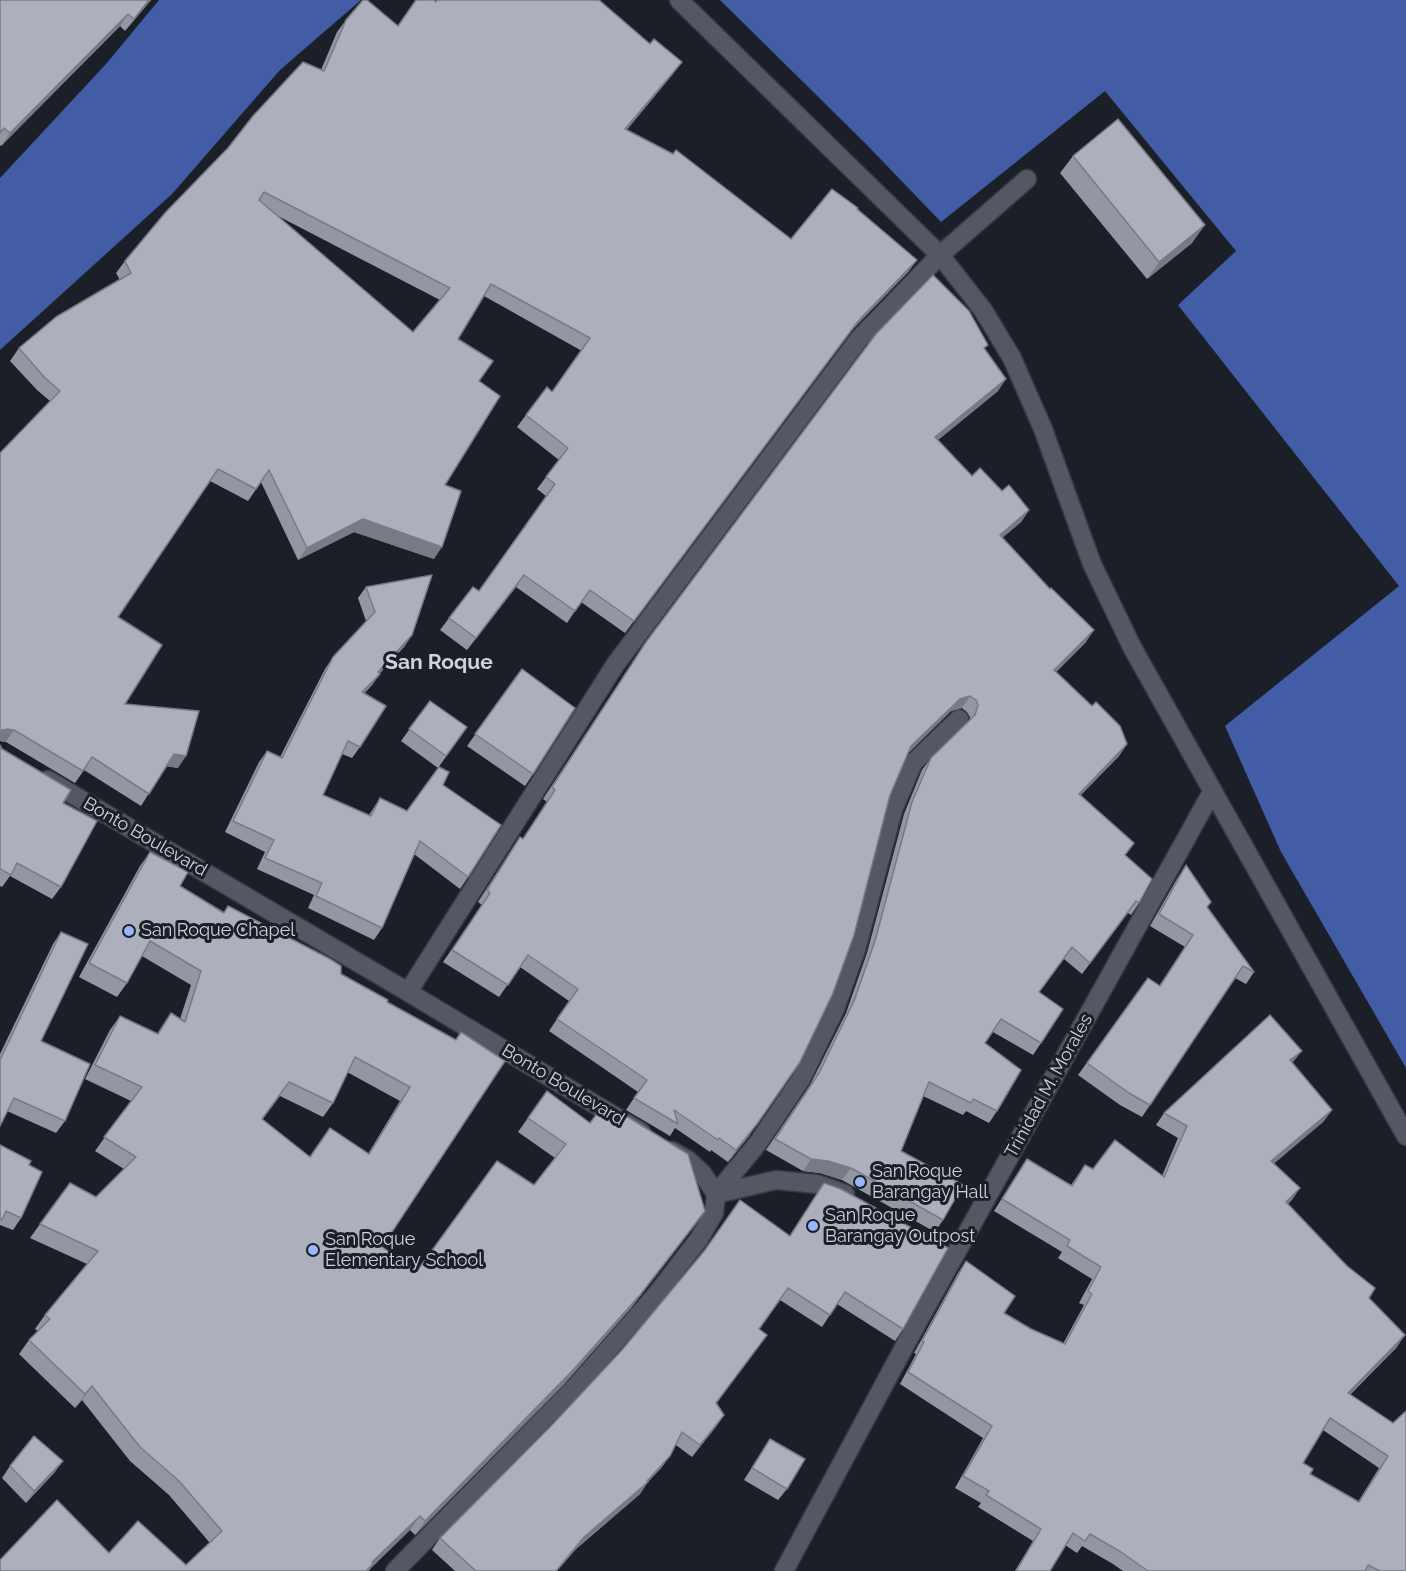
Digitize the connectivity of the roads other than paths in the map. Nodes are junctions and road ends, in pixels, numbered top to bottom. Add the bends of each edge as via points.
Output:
1 (679, 0) edge
2 (1027, 179) dead end
3 (940, 255) junction
4 (959, 719) edge
5 (31, 770) edge
6 (1212, 792) junction
7 (408, 992) junction
8 (1406, 1136) edge
9 (716, 1194) junction
10 (862, 1204) edge
11 (936, 1245) edge
12 (955, 1256) junction
13 (395, 1571) edge
14 (784, 1571) edge

1 - 3 street
2 - 3 street
3 - 6 street via 983,310 1012,358 1043,429 1092,564 1132,647
3 - 7 street via 859,339 615,665
4 - 9 street via 912,763 893,810 856,950 835,1009 801,1079 758,1143
5 - 7 street, Bonto Boulevard
6 - 8 street
6 - 12 street, Trinidad M. Morales
7 - 9 street, Bonto Boulevard via 688,1160
9 - 10 street via 776,1180 795,1181 837,1190
9 - 13 street via 714,1213 699,1239 656,1295 578,1384
11 - 12 street
12 - 14 street, Trinidad M. Morales

